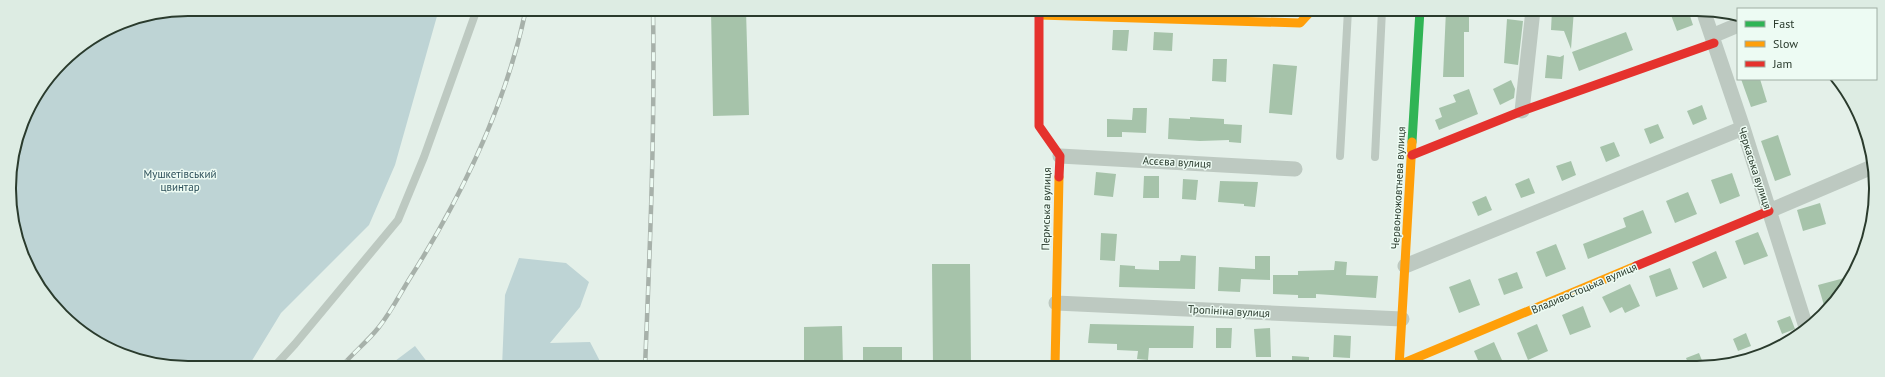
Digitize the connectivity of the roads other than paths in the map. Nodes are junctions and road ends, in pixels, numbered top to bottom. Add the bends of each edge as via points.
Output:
1 (474, 16) edge
2 (1039, 16) edge
3 (1134, 16) edge
4 (1306, 16) edge
5 (1348, 16) edge
6 (1382, 16) edge
7 (1420, 16) edge
8 (1532, 16) edge
9 (1705, 16) edge
10 (1737, 26) edge
11 (1713, 39) junction
12 (1522, 111) junction
13 (1743, 128) junction
14 (1412, 155) junction
15 (1060, 156) junction
16 (1340, 156) dead end
17 (1375, 157) dead end
18 (1295, 169) dead end
19 (1868, 169) edge
20 (1769, 211) junction
21 (1405, 266) junction
22 (1056, 303) junction
23 (1402, 319) junction
24 (1805, 323) edge
25 (280, 361) edge
26 (1055, 361) edge
27 (1399, 361) edge
28 (1411, 361) edge

1 - 25 lane via 424,157 398,220
2 - 15 street, Пермська вулиця via 1039,126
3 - 4 street via 1300,23
5 - 16 lane
6 - 17 lane
7 - 14 street, Червоножовтнева вулиця
8 - 12 street
9 - 11 street, Черкаська вулиця
10 - 11 street
11 - 12 street
11 - 13 street, Черкаська вулиця
12 - 14 street
13 - 20 street, Черкаська вулиця
13 - 21 street
14 - 21 street, Червоножовтнева вулиця
15 - 18 street, Асєєва вулиця
15 - 22 street, Пермська вулиця
19 - 20 street
20 - 24 street, Черкаська вулиця
20 - 28 street, Владивостоцька вулиця
21 - 23 street, Червоножовтнева вулиця
22 - 23 street, Тропініна вулиця
22 - 26 street, Пермська вулиця
23 - 27 street, Червоножовтнева вулиця

